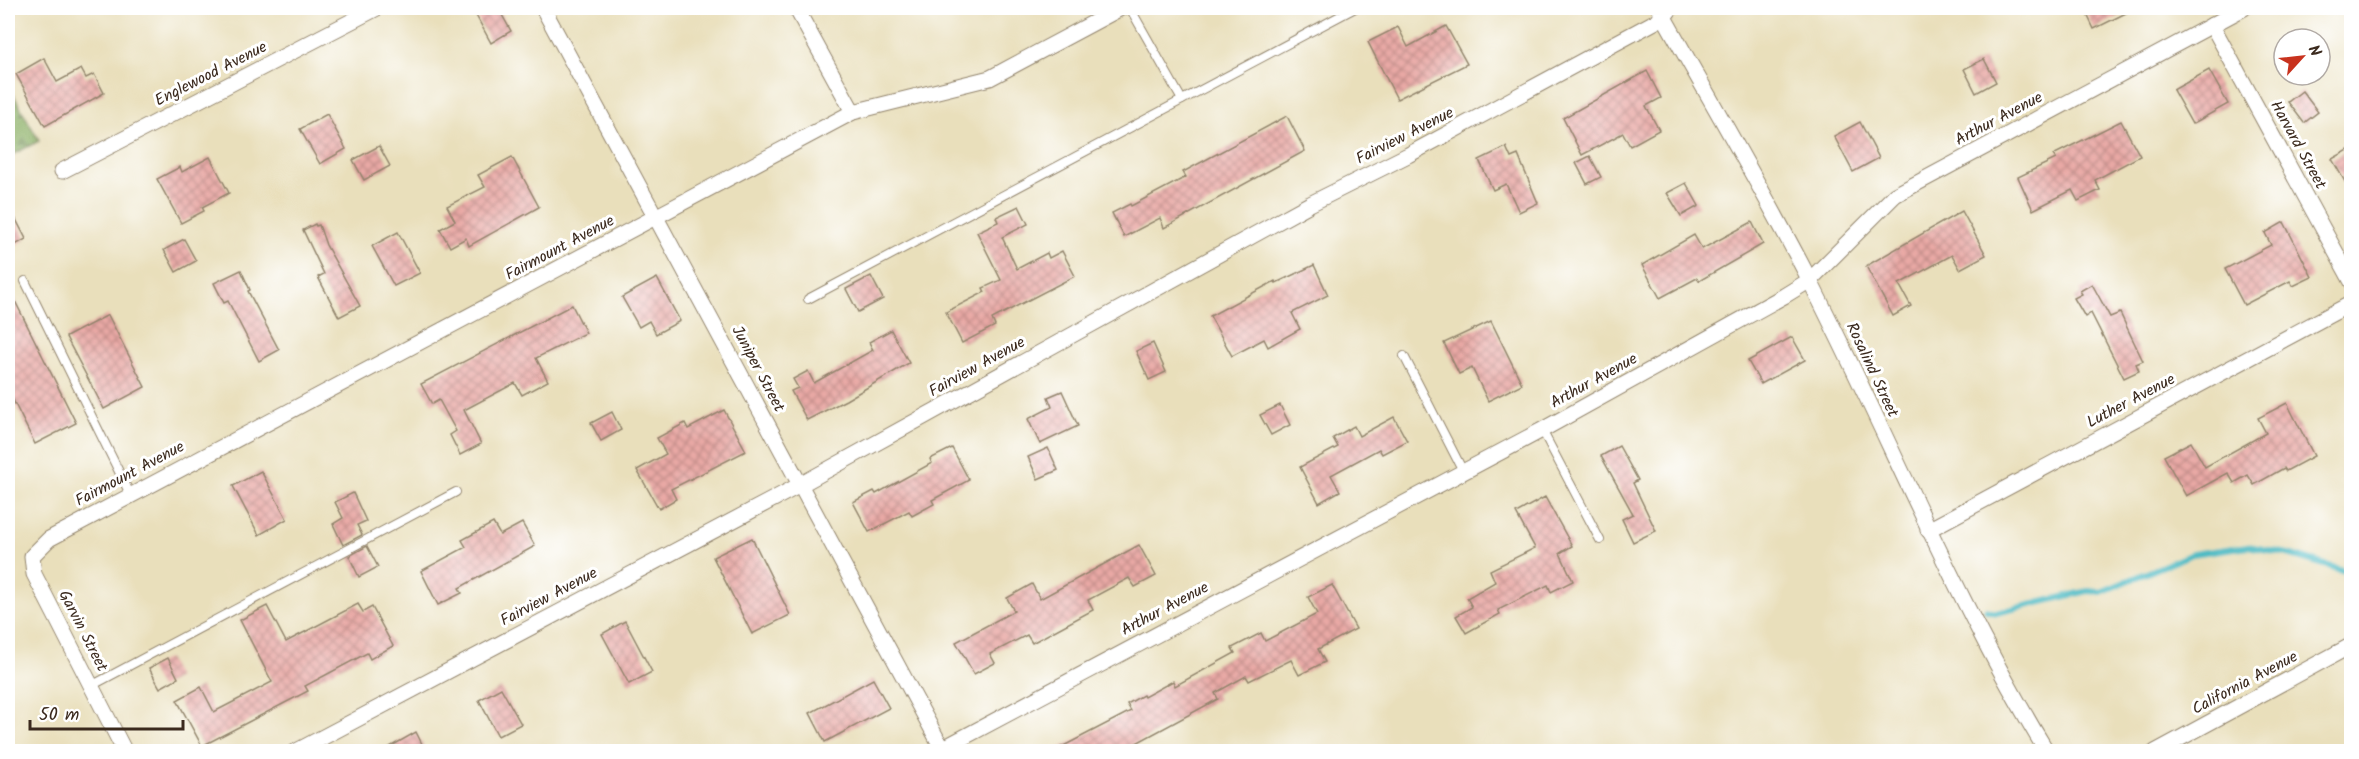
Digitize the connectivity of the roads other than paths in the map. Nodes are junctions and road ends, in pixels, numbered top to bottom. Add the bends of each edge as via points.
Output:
1 (377, 8) edge
2 (543, 8) edge
3 (796, 8) edge
4 (1121, 8) edge
5 (1130, 8) edge
6 (1355, 8) edge
7 (2244, 8) edge
8 (1665, 11) edge
9 (2212, 25) junction
10 (1182, 100) junction
11 (853, 112) junction
12 (62, 171) dead end
13 (657, 218) junction
14 (1810, 280) junction
15 (25, 281) dead end
16 (2352, 282) edge
17 (808, 299) dead end
18 (2352, 303) edge
19 (1404, 356) dead end
20 (1542, 430) junction
21 (1463, 471) junction
22 (800, 485) junction
23 (456, 492) dead end
24 (130, 494) junction
25 (1928, 530) junction
26 (1600, 540) dead end
27 (32, 556) joint
28 (2352, 645) edge
29 (91, 686) junction
30 (939, 750) edge
31 (125, 752) edge
32 (295, 752) edge
33 (2047, 752) edge
34 (2156, 752) edge

1 - 12 street, Englewood Avenue
2 - 13 street, Juniper Street
3 - 11 street
4 - 11 street, Fairmount Avenue via 990,78
5 - 10 lane
6 - 10 lane
7 - 9 street, Arthur Avenue
8 - 14 street, Rosalind Street
8 - 22 street, Fairview Avenue
9 - 14 street, Arthur Avenue via 1895,195
9 - 16 street, Harvard Street
10 - 17 lane
11 - 13 street, Fairmount Avenue
13 - 22 street, Juniper Street
13 - 24 street, Fairmount Avenue
14 - 20 street, Arthur Avenue
14 - 25 street, Rosalind Street
15 - 24 lane
18 - 25 street, Luther Avenue
19 - 21 lane
20 - 21 street, Arthur Avenue
20 - 26 lane
21 - 30 street, Arthur Avenue
22 - 30 street, Juniper Street
22 - 32 street, Fairview Avenue
23 - 29 lane
24 - 27 street, Fairmount Avenue via 49,539
25 - 33 street, Rosalind Street via 2009,689
27 - 29 street, Garvin Street via 34,574
28 - 34 street, California Avenue
29 - 31 street, Garvin Street

